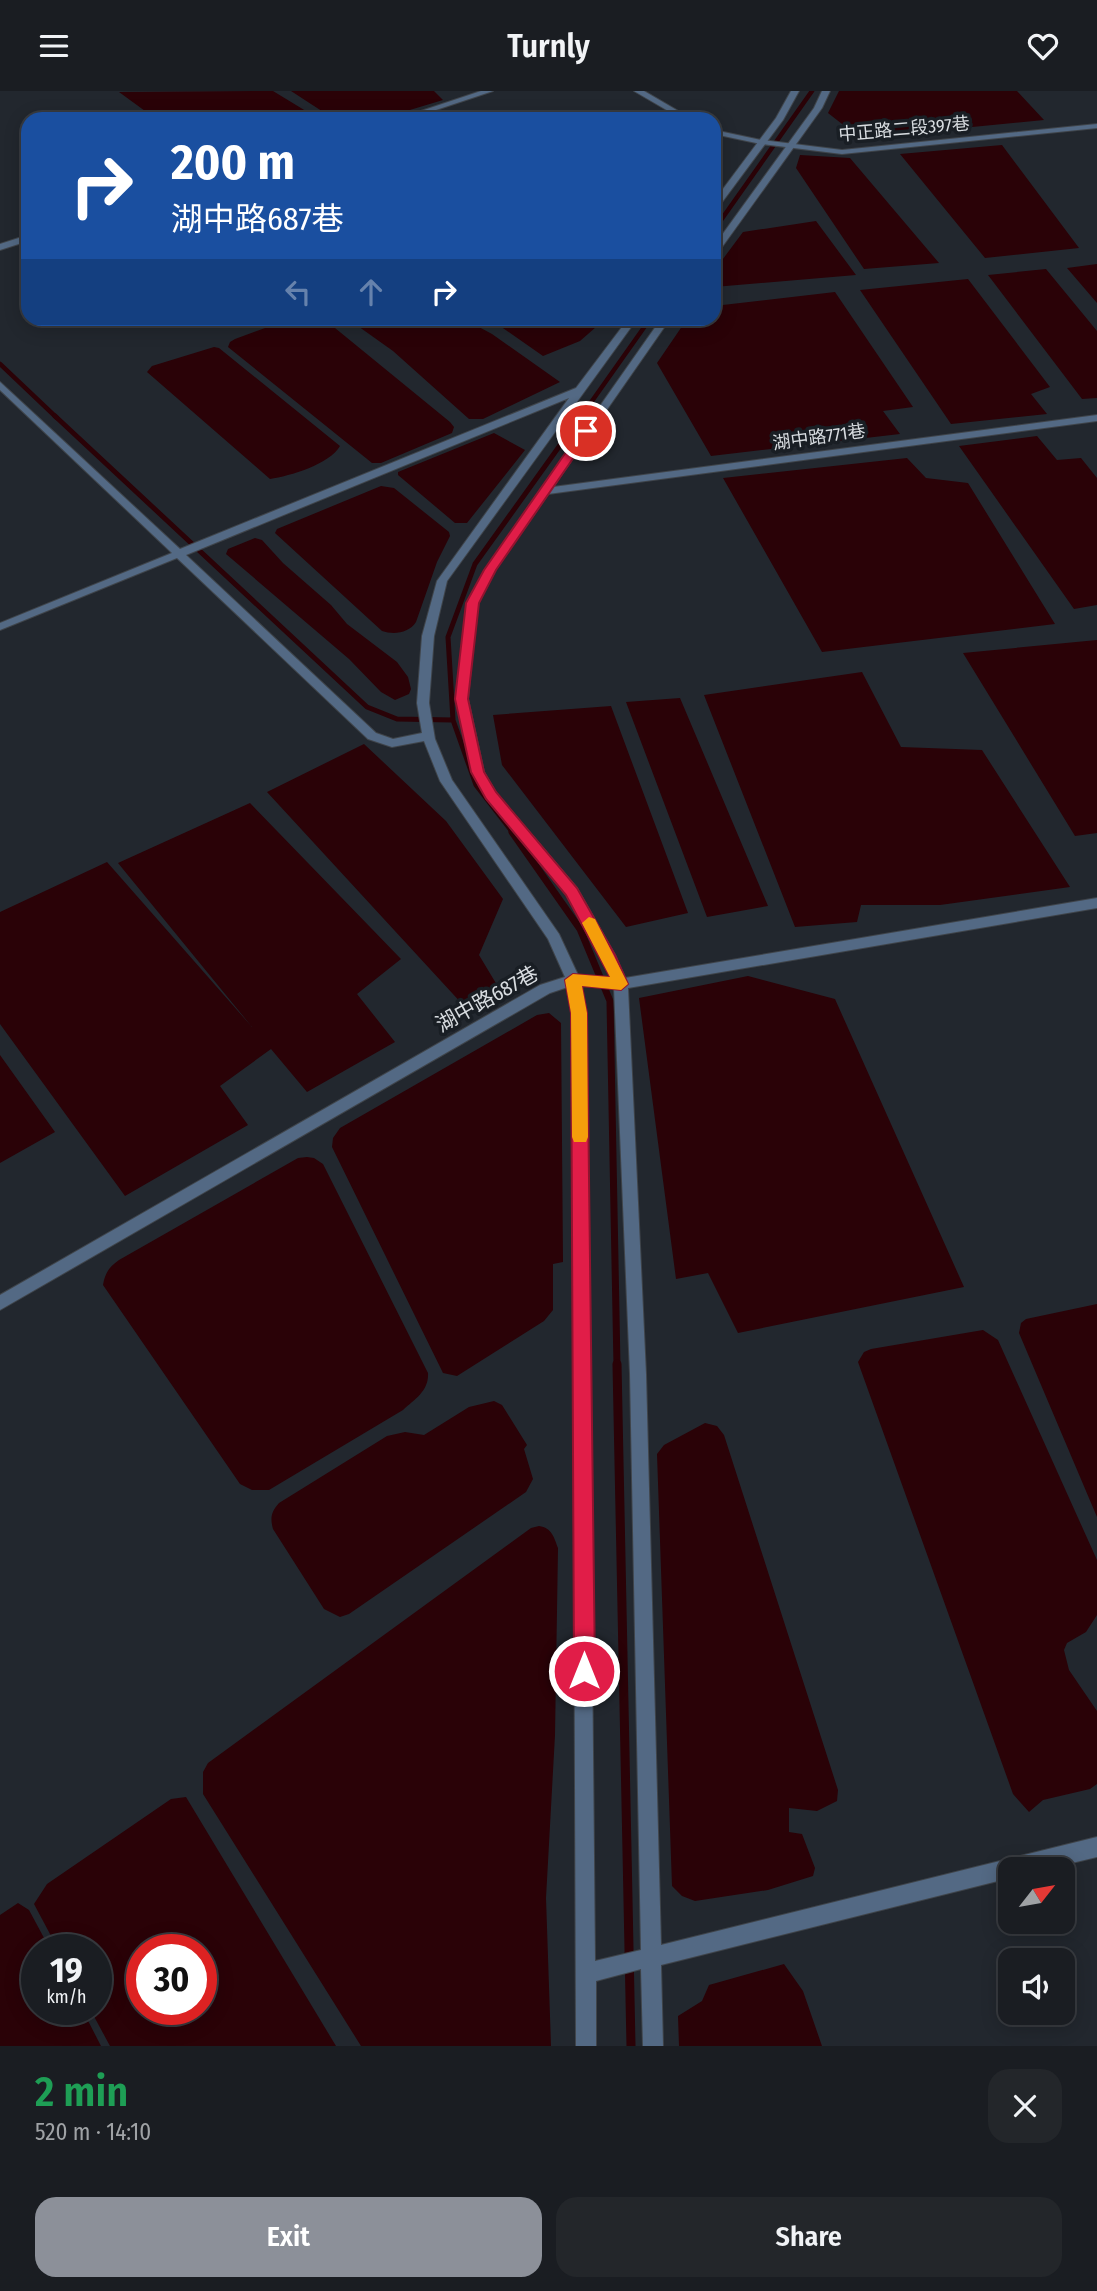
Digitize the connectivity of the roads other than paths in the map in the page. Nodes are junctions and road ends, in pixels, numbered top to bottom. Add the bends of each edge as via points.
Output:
1 (489, 91) edge
2 (638, 91) edge
3 (795, 91) edge
4 (826, 91) edge
5 (423, 112) edge
6 (676, 112) edge
7 (1097, 126) edge
8 (721, 133) edge
9 (761, 142) junction
10 (791, 146) junction
11 (721, 197) edge
12 (21, 240) edge
13 (721, 242) edge
14 (0, 247) edge
15 (627, 326) edge
16 (660, 326) edge
17 (0, 385) edge
18 (582, 389) junction
19 (1097, 418) edge
20 (547, 491) junction
21 (180, 552) junction
22 (0, 627) edge
23 (429, 736) junction
24 (1097, 903) edge
25 (573, 980) junction
26 (621, 984) junction
27 (0, 1303) edge
28 (1097, 1847) edge
29 (652, 1957) junction
30 (587, 1973) junction
31 (586, 2046) edge
32 (653, 2046) edge

1 - 5 street
2 - 6 street
3 - 9 street
4 - 10 street
7 - 10 street, 中正路二段397巷 via 842,152
8 - 9 street, 中正路二段397巷
9 - 10 street, 中正路二段397巷
9 - 11 street
10 - 13 street
12 - 14 street
15 - 18 street
16 - 20 street
17 - 21 street
18 - 21 street
18 - 23 street via 442,581 428,636 424,703
19 - 20 street, 湖中路771巷
20 - 26 street via 472,603 462,699 478,772 491,795 572,891
21 - 22 street
21 - 23 street via 372,736 392,743
23 - 25 street via 446,781 554,937
24 - 26 street, 湖中路687巷
25 - 26 street, 湖中路687巷
25 - 27 street, 湖中路687巷 via 544,989
25 - 30 street via 579,1013
26 - 29 street via 638,1374
28 - 29 street
29 - 30 street
29 - 32 street
30 - 31 street

